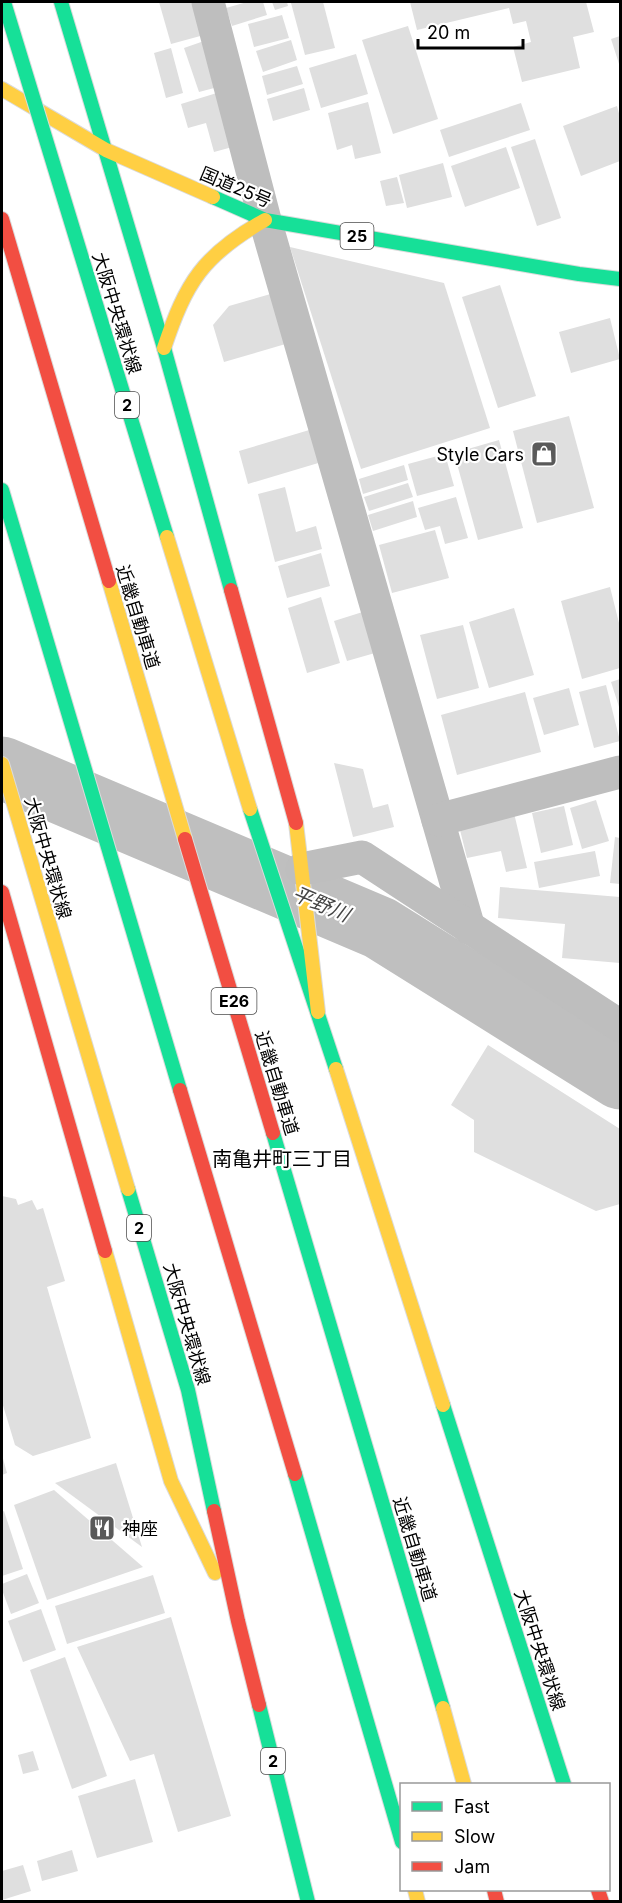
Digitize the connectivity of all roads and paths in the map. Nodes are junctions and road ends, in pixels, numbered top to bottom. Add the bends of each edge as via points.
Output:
1 (4, 2) edge
2 (61, 2) edge
3 (208, 2) edge
4 (2, 88) edge
5 (106, 150) junction
6 (2, 219) edge
7 (265, 220) junction
8 (621, 279) edge
9 (164, 348) junction
10 (2, 490) edge
11 (2, 764) edge
12 (621, 772) edge
13 (438, 820) junction
14 (302, 869) junction
15 (2, 892) edge
16 (470, 928) junction
17 (318, 1012) junction
18 (621, 1026) edge
19 (238, 1621) junction
20 (463, 1783) edge
21 (563, 1783) edge
22 (400, 1835) edge
23 (308, 1902) edge

1 - 17 main road, 大阪中央環状線 / 2, bridge via 249,809
2 - 5 main road, 大阪中央環状線 / 2
3 - 7 street
4 - 5 main road, 国道25号 / 25
5 - 7 main road, 国道25号 / 25
5 - 9 main road, 大阪中央環状線 / 2
6 - 20 main road, 近畿自動車道 / E26
7 - 8 main road, 国道25号 / 25
7 - 9 main road via 236,236 212,256 184,295
7 - 13 street
9 - 14 main road, 大阪中央環状線 / 2 via 297,826
10 - 22 main road
11 - 19 main road, 大阪中央環状線 / 2 via 188,1390
12 - 13 street
13 - 16 street
14 - 16 street via 362,857
14 - 17 main road, 大阪中央環状線 / 2
15 - 19 main road via 171,1481
16 - 18 street
17 - 21 main road, 大阪中央環状線 / 2
19 - 23 main road, 大阪中央環状線 / 2

